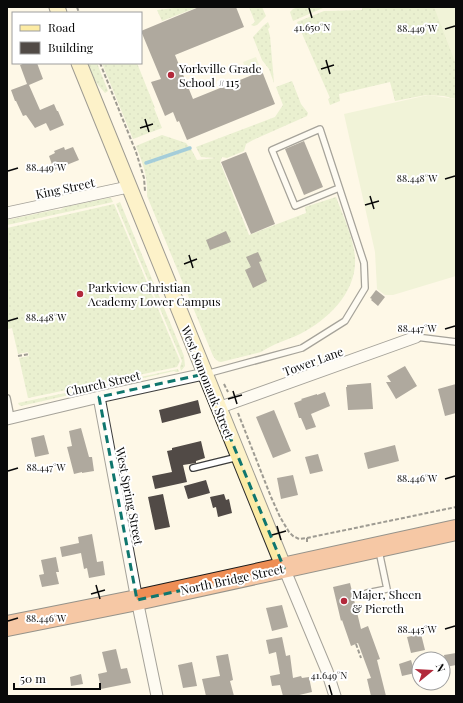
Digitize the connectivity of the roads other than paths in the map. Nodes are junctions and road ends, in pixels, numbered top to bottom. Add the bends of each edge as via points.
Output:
1 (79, 64) edge
2 (128, 187) junction
3 (339, 188) junction
4 (7, 213) edge
5 (416, 337) joint
6 (456, 342) edge
7 (204, 374) junction
8 (99, 397) junction
9 (7, 398) edge
10 (218, 408) junction
11 (9, 418) edge
12 (239, 457) junction
13 (193, 468) dead end
14 (456, 530) edge
15 (378, 546) junction
16 (284, 568) junction
17 (367, 593) dead end
18 (137, 600) junction
19 (7, 626) edge
20 (157, 696) edge
21 (335, 696) edge

1 - 2 street, West Somonauk Street
2 - 4 street, King Street
2 - 7 street, West Somonauk Street
3 - 3 lane via 295,206 272,150 320,129
3 - 7 lane via 364,264 365,288 345,321 302,348
5 - 6 lane
5 - 10 street, Tower Lane
7 - 8 street, Church Street
7 - 10 street, West Somonauk Street
8 - 11 street, Church Street
8 - 18 street, West Spring Street
9 - 11 lane
10 - 12 street, West Somonauk Street
12 - 13 lane
12 - 16 street, West Somonauk Street
14 - 15 highway, North Bridge Street
15 - 16 highway, North Bridge Street
15 - 17 lane via 387,589
16 - 18 highway, North Bridge Street
16 - 21 street
18 - 19 highway, North Bridge Street
18 - 20 street, West Spring Street

